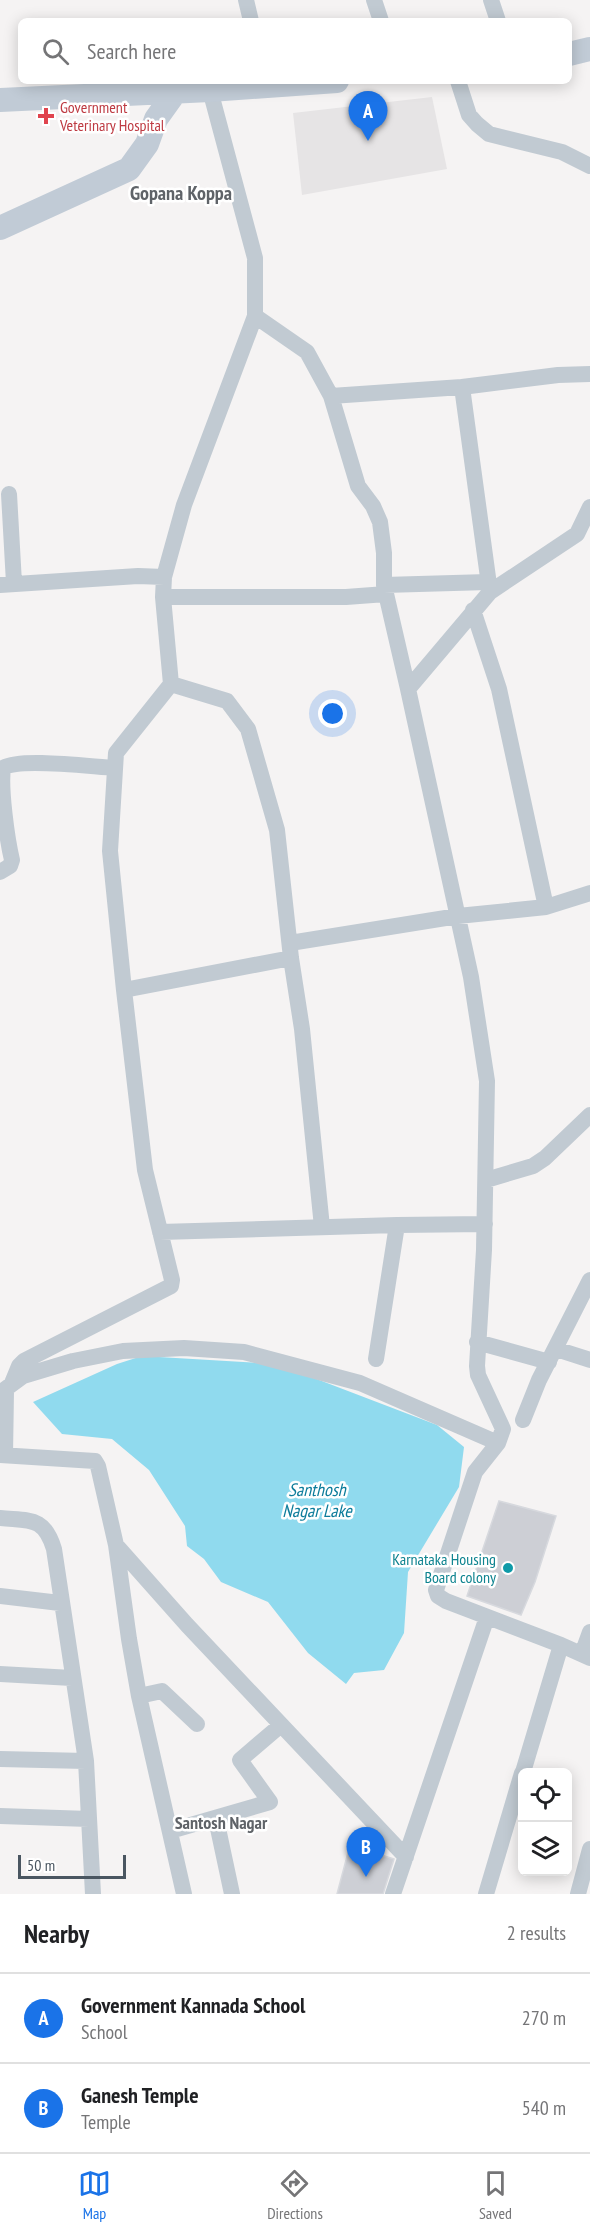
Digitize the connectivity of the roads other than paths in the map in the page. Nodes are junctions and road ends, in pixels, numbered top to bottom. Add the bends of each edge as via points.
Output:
1 (246, 0) edge
2 (374, 0) edge
3 (491, 0) edge
4 (250, 18) edge
5 (380, 18) edge
6 (497, 18) edge
7 (590, 49) edge
8 (572, 53) edge
9 (260, 84) edge
10 (459, 84) edge
11 (210, 90) junction
12 (176, 91) junction
13 (0, 100) edge
14 (590, 166) edge
15 (0, 228) edge
16 (255, 316) junction
17 (590, 374) edge
18 (462, 387) junction
19 (332, 396) junction
20 (9, 494) dead end
21 (590, 507) edge
22 (583, 534) edge
23 (164, 577) junction
24 (7, 584) edge
25 (489, 587) junction
26 (385, 589) junction
27 (163, 597) junction
28 (473, 610) junction
29 (171, 684) junction
30 (408, 689) junction
31 (115, 768) junction
32 (0, 872) edge
33 (590, 893) edge
34 (546, 907) junction
35 (458, 916) junction
36 (291, 951) junction
37 (124, 990) junction
38 (590, 1115) edge
39 (486, 1180) junction
40 (485, 1224) junction
41 (397, 1226) junction
42 (321, 1227) junction
43 (160, 1232) junction
44 (590, 1280) edge
45 (477, 1342) junction
46 (553, 1355) junction
47 (376, 1359) dead end
48 (590, 1360) edge
49 (6, 1389) edge
50 (524, 1420) dead end
51 (498, 1443) junction
52 (2, 1455) edge
53 (0, 1518) edge
54 (116, 1545) junction
55 (0, 1596) edge
56 (60, 1603) junction
57 (487, 1617) junction
58 (590, 1632) edge
59 (561, 1645) junction
60 (586, 1656) edge
61 (0, 1674) edge
62 (72, 1678) junction
63 (139, 1696) junction
64 (197, 1724) dead end
65 (281, 1725) junction
66 (0, 1759) edge
67 (86, 1761) junction
68 (524, 1768) edge
69 (518, 1789) edge
70 (0, 1816) edge
71 (89, 1819) junction
72 (216, 1819) junction
73 (170, 1831) junction
74 (590, 1850) edge
75 (406, 1857) junction
76 (93, 1894) edge
77 (184, 1894) edge
78 (232, 1894) edge
79 (393, 1894) edge
80 (486, 1894) edge
81 (578, 1894) edge

1 - 4 street
2 - 5 street
3 - 6 street
7 - 8 main road
9 - 11 main road
10 - 14 street via 469,115 489,134 562,152
11 - 12 main road
11 - 16 street via 255,258
12 - 13 main road
12 - 15 main road via 129,169
16 - 19 street via 307,352
16 - 23 street via 184,505
17 - 18 street
18 - 19 street
18 - 25 street
19 - 26 street via 358,486 380,522
20 - 24 street
21 - 22 street
22 - 25 street
23 - 24 street
23 - 27 street
25 - 26 street
25 - 28 street
26 - 27 street via 346,597
26 - 30 street
27 - 29 street
28 - 30 street
28 - 34 street via 499,689
29 - 31 street via 116,753
29 - 36 street via 227,701 248,729 278,830
30 - 35 street
31 - 32 street via 29,763 3,768 12,860
31 - 37 street via 110,850
33 - 34 street
34 - 35 street
35 - 36 street
35 - 39 street via 487,1081
36 - 37 street
36 - 42 street
37 - 43 street via 145,1170
38 - 39 street via 533,1166
39 - 40 street
40 - 41 street
40 - 45 street
41 - 42 street
41 - 47 street
42 - 43 street
43 - 49 street via 171,1286 24,1361
44 - 46 street
45 - 46 street
45 - 51 street via 478,1375 503,1429
46 - 48 street
46 - 50 street
49 - 51 street via 23,1376 123,1351 184,1348 244,1352 360,1383
49 - 52 street
51 - 57 street via 475,1472 436,1590 446,1601
52 - 54 street via 95,1461
53 - 56 street via 33,1521 48,1531
54 - 63 street
54 - 65 street
55 - 56 street
56 - 62 street
57 - 59 street
57 - 75 street
58 - 60 street
59 - 60 street
59 - 68 street
61 - 62 street
62 - 67 street
63 - 64 street via 162,1691
63 - 73 street
65 - 72 street via 240,1760 270,1803
65 - 75 street
66 - 67 street
67 - 71 street
69 - 80 street
70 - 71 street
71 - 76 street
72 - 73 street
72 - 78 street
73 - 77 street
74 - 81 street
75 - 79 street

